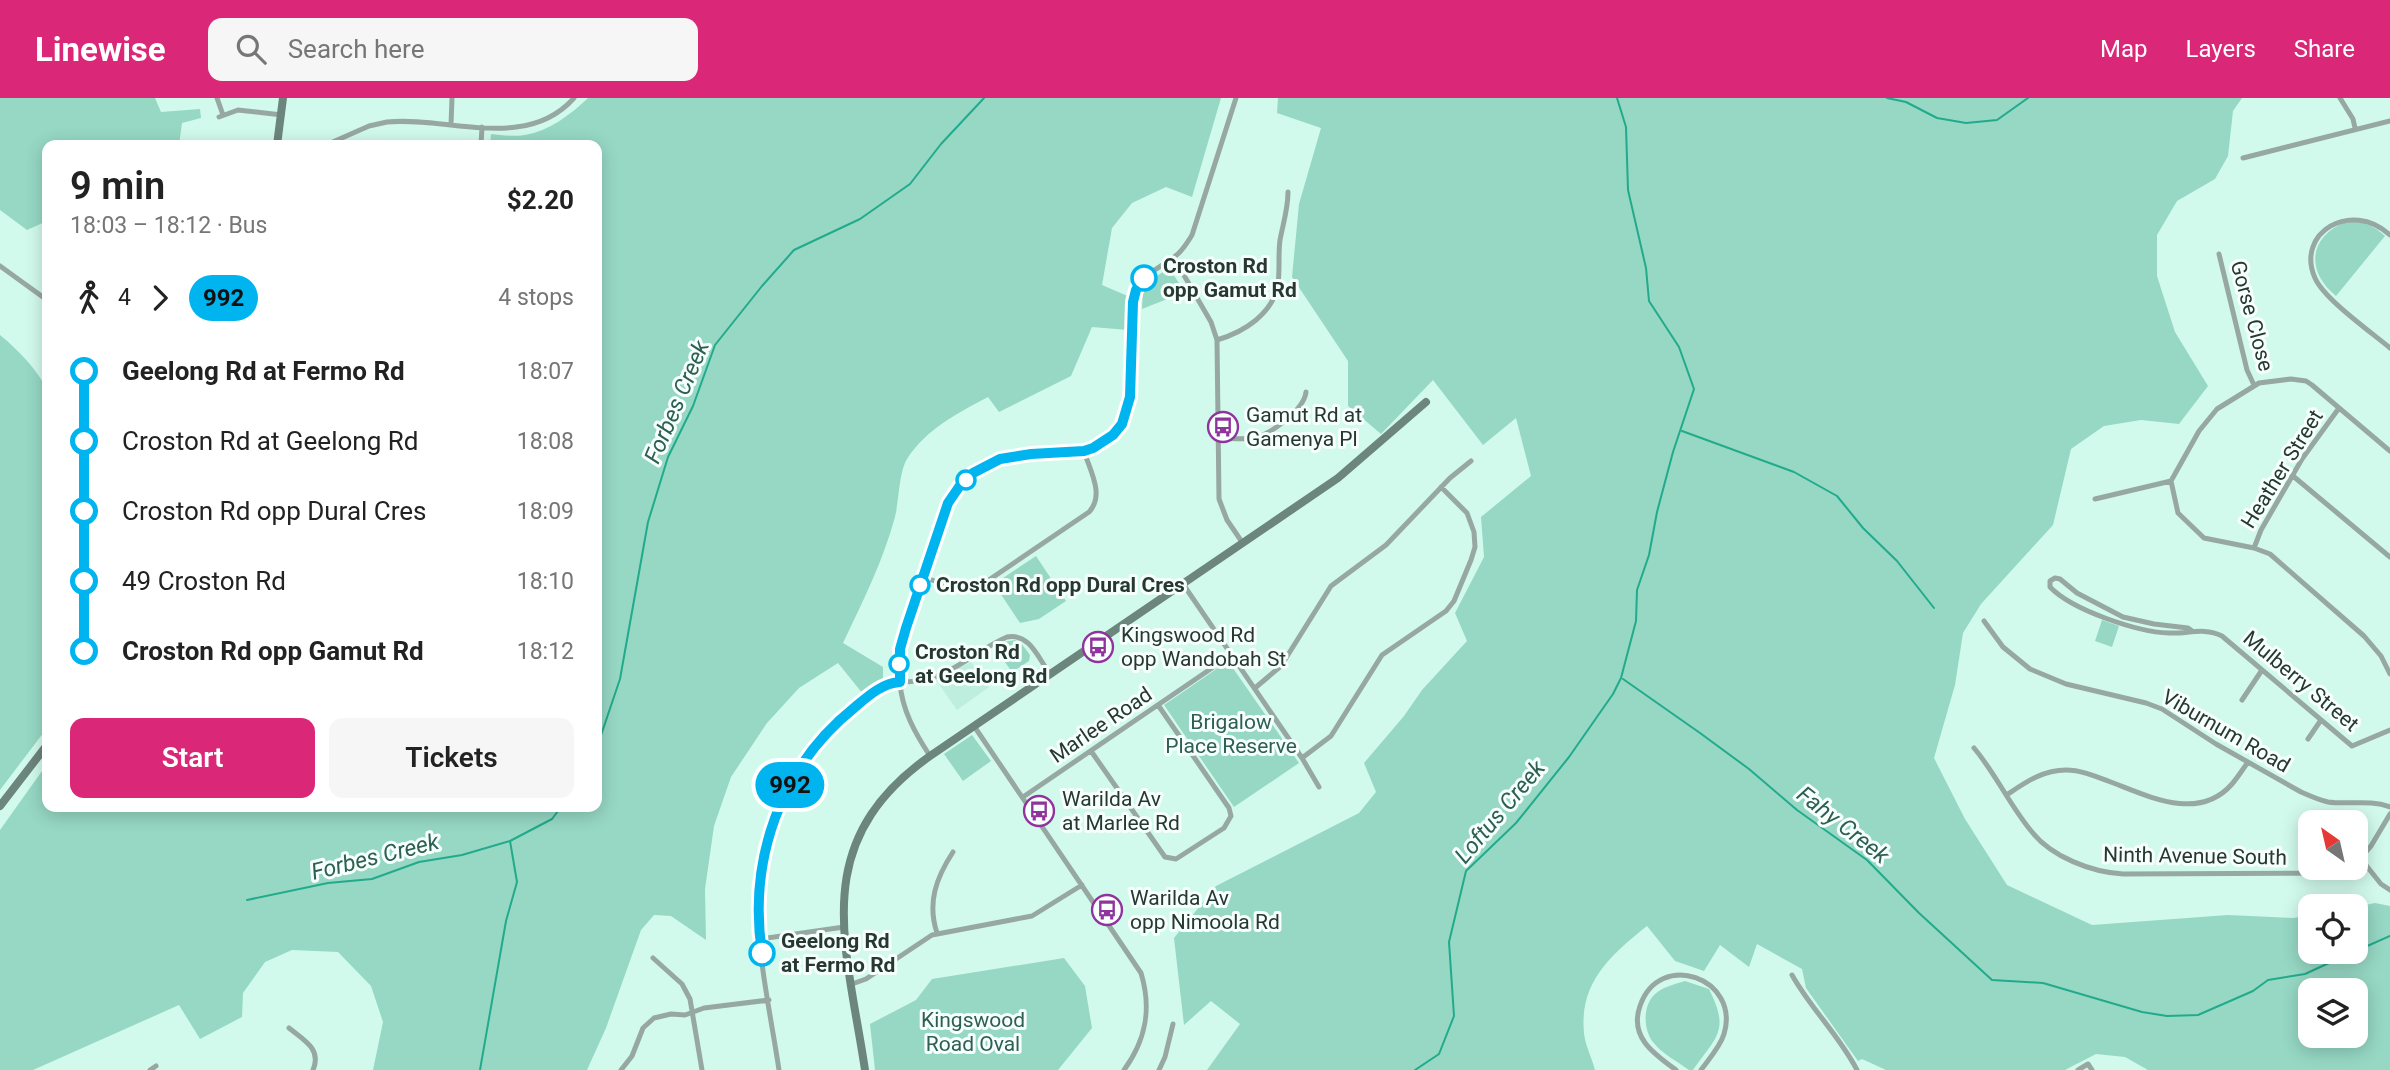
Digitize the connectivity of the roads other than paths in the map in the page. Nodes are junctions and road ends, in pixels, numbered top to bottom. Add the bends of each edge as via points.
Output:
1 (217, 98) edge
2 (283, 98) edge
3 (452, 98) edge
4 (574, 98) edge
5 (1236, 98) edge
6 (2340, 98) edge
7 (282, 114) junction
8 (2390, 121) edge
9 (451, 125) junction
10 (482, 127) junction
11 (2355, 128) junction
12 (279, 140) edge
13 (337, 140) edge
14 (481, 140) edge
15 (2243, 158) dead end
16 (1287, 192) dead end
17 (2390, 235) edge
18 (2219, 254) dead end
19 (1174, 258) junction
20 (0, 266) edge
21 (42, 296) edge
22 (1217, 340) junction
23 (2390, 348) edge
24 (2254, 385) junction
25 (1306, 392) dead end
26 (1426, 402) dead end
27 (2339, 408) junction
28 (1219, 438) junction
29 (1084, 451) junction
30 (2390, 451) edge
31 (1471, 461) dead end
32 (2293, 476) junction
33 (2171, 481) junction
34 (1441, 487) junction
35 (2095, 499) dead end
36 (1242, 542) junction
37 (2254, 548) junction
38 (2390, 557) edge
39 (923, 576) junction
40 (1183, 584) junction
41 (1984, 621) dead end
42 (2191, 631) junction
43 (1231, 655) junction
44 (2262, 670) junction
45 (1050, 674) junction
46 (2390, 674) edge
47 (900, 682) junction
48 (1255, 688) junction
49 (2242, 700) dead end
50 (1158, 705) junction
51 (2321, 720) junction
52 (974, 726) junction
53 (2390, 730) edge
54 (2308, 738) dead end
55 (1974, 748) dead end
56 (42, 751) edge
57 (1091, 751) junction
58 (930, 756) junction
59 (1302, 758) junction
60 (2248, 762) junction
61 (1319, 787) dead end
62 (2008, 794) junction
63 (1023, 797) junction
64 (0, 806) edge
65 (2390, 807) edge
66 (2390, 814) edge
67 (2368, 849) edge
68 (953, 852) dead end
69 (2368, 871) edge
70 (2298, 873) edge
71 (1082, 885) junction
72 (2390, 890) edge
73 (844, 926) junction
74 (937, 933) junction
75 (760, 939) junction
76 (653, 958) dead end
77 (1792, 975) dead end
78 (852, 984) junction
79 (769, 1000) junction
80 (693, 1012) junction
81 (1173, 1024) dead end
82 (289, 1028) dead end
83 (156, 1066) dead end
84 (150, 1070) edge
85 (313, 1070) edge
86 (621, 1070) edge
87 (702, 1070) edge
88 (779, 1070) edge
89 (865, 1070) edge
90 (1124, 1070) edge
91 (1159, 1070) edge
92 (1676, 1070) edge
93 (1701, 1070) edge
94 (1857, 1070) edge
95 (2078, 1070) edge
96 (2092, 1070) edge

1 - 7 street via 221,116 238,110
2 - 7 street
3 - 9 street
4 - 10 street via 529,125
5 - 19 street via 1195,228
6 - 11 street
7 - 12 street
8 - 11 street
9 - 10 street
9 - 13 street via 387,122
10 - 14 street
11 - 15 street
16 - 22 street via 1276,293 1248,327
17 - 23 street via 2367,220 2344,220 2319,237 2312,261 2315,279 2325,292
18 - 24 street, Gorse Close
19 - 22 street
19 - 29 street via 1147,275 1136,290 1125,418 1113,435
20 - 21 street
22 - 28 street
24 - 27 street via 2306,381
24 - 33 street via 2212,413
25 - 28 street via 1298,410 1264,434
26 - 36 street via 1338,478
27 - 30 street
27 - 32 street, Heather Street
28 - 36 street via 1219,499
29 - 39 street via 1009,457 973,473 948,503
29 - 39 street via 1097,496 1089,512 974,590
31 - 34 street
32 - 37 street, Heather Street
32 - 38 street
33 - 35 street
33 - 37 street via 2178,513 2200,535
34 - 48 street via 1394,539 1331,586 1281,666
34 - 59 street via 1467,513 1474,533 1475,547 1454,601 1382,655 1331,736
36 - 40 street
37 - 46 street via 2270,554 2364,636
39 - 47 street via 902,640
40 - 43 street
40 - 45 street
41 - 60 street, Viburnum Road via 2003,647 2030,669 2066,684 2162,709
42 - 42 street, Mulberry Street via 2157,632 2122,625 2054,591 2050,582 2060,579 2123,617
42 - 44 street, Mulberry Street via 2222,636
43 - 48 street
43 - 50 street, Marlee Road
44 - 49 street
44 - 51 street, Mulberry Street
45 - 47 street via 1027,641 1015,636 933,678
45 - 52 street
47 - 58 street via 907,713
47 - 75 street via 880,688 835,724 788,788 765,850 759,884
48 - 59 street
50 - 57 street, Marlee Road
50 - 57 street via 1229,808 1231,816 1224,828 1177,859 1165,857
51 - 53 street, Mulberry Street via 2352,746
51 - 54 street
52 - 58 street
52 - 63 street
55 - 62 street, Ninth Avenue South
56 - 64 street
57 - 63 street, Marlee Road
58 - 73 street via 892,786 861,831 846,879
59 - 61 street
60 - 62 street via 2224,792 2195,804 2164,802 2068,770 2041,774
60 - 65 street, Viburnum Road via 2315,798
62 - 70 street, Ninth Avenue South via 2042,842 2101,872
63 - 71 street
66 - 67 street
68 - 74 street via 934,889
69 - 72 street
71 - 74 street via 1032,916
71 - 90 street via 1143,981 1144,1033
73 - 75 street
73 - 78 street
74 - 78 street
75 - 79 street
76 - 80 street via 682,984
77 - 94 street
78 - 89 street
79 - 80 street
79 - 88 street
80 - 86 street via 650,1020
80 - 87 street
81 - 91 street
82 - 85 street via 313,1046
83 - 84 street
92 - 93 street via 1647,1047 1637,1016 1647,991 1661,979 1678,974 1710,985 1726,1014 1723,1037
95 - 96 street via 2088,1064

